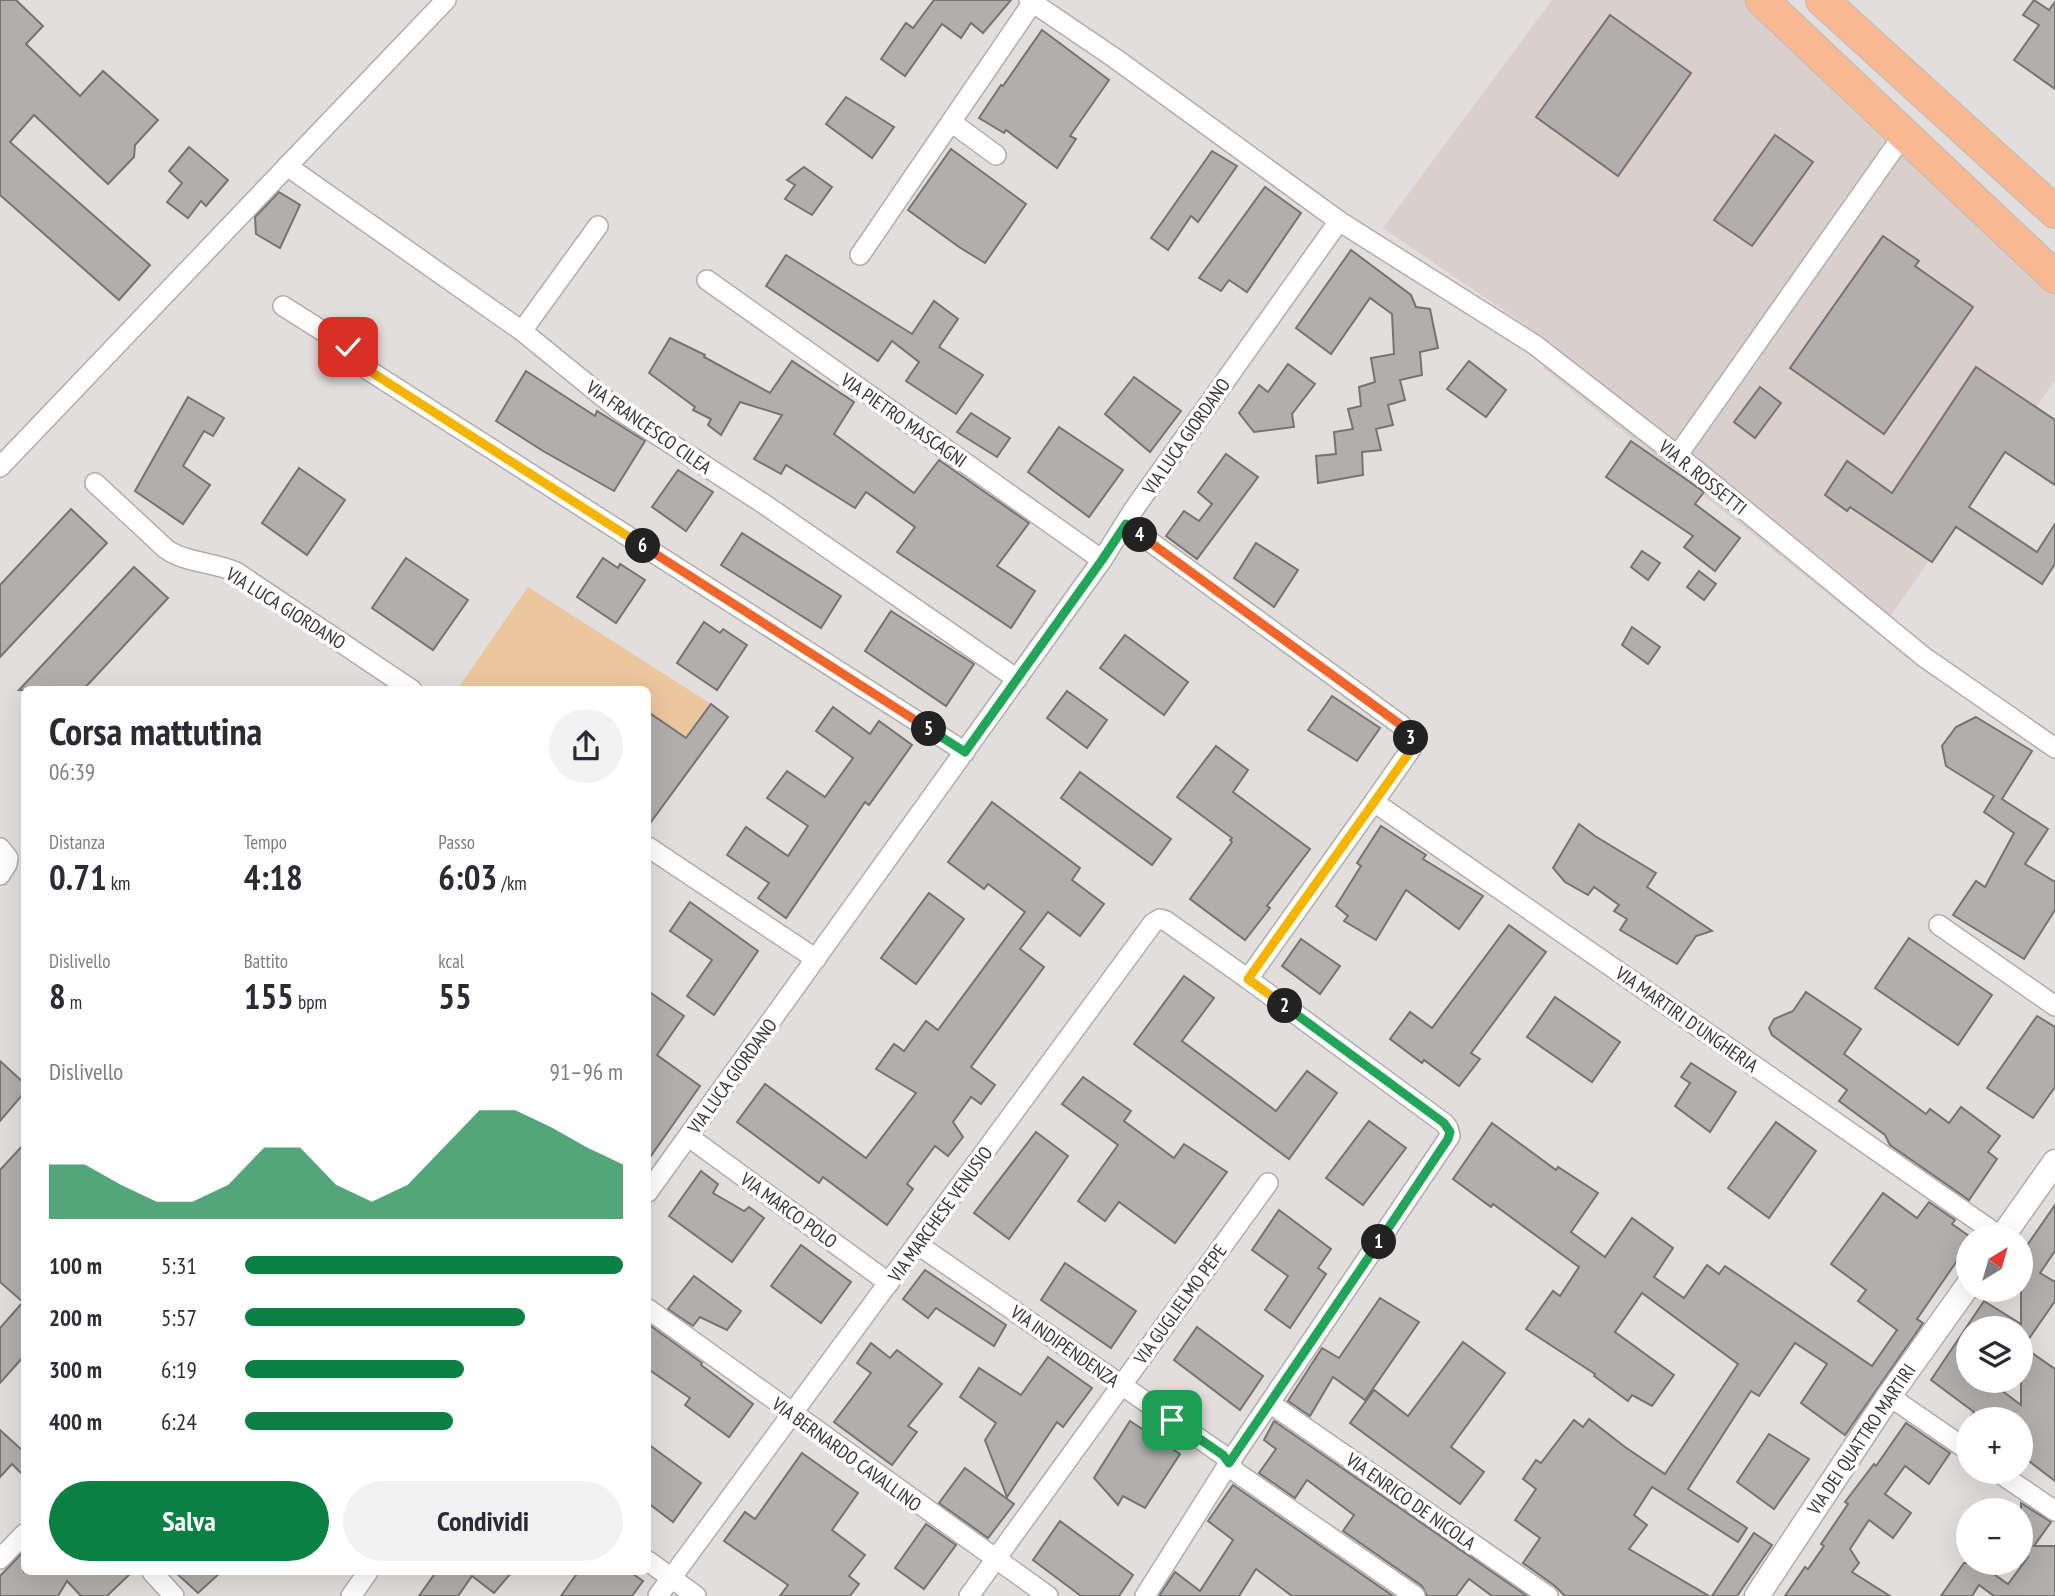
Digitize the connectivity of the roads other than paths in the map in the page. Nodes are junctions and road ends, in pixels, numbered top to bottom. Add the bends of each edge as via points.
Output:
1 (446, 0) edge
2 (1762, 0) edge
3 (1822, 0) edge
4 (1031, 1) edge
5 (951, 122) junction
6 (1904, 134) junction
7 (996, 155) dead end
8 (287, 166) junction
9 (2055, 212) edge
10 (1339, 221) junction
11 (598, 226) dead end
12 (860, 255) dead end
13 (2055, 277) edge
14 (707, 280) dead end
15 (283, 306) dead end
16 (523, 331) junction
17 (1677, 456) junction
18 (0, 467) edge
19 (95, 483) dead end
20 (1126, 524) junction
21 (1102, 560) junction
22 (1017, 679) junction
23 (406, 686) edge
24 (2055, 748) edge
25 (965, 752) junction
26 (1374, 802) junction
27 (0, 848) edge
28 (651, 849) edge
29 (0, 875) edge
30 (1939, 925) dead end
31 (816, 960) junction
32 (1248, 979) junction
33 (2055, 1006) edge
34 (689, 1137) junction
35 (2055, 1162) edge
36 (1268, 1182) dead end
37 (651, 1188) edge
38 (1984, 1225) edge
39 (2010, 1225) edge
40 (917, 1244) junction
41 (889, 1283) junction
42 (1956, 1302) edge
43 (651, 1311) edge
44 (1121, 1385) junction
45 (1889, 1396) junction
46 (1274, 1406) dead end
47 (792, 1415) junction
48 (1956, 1442) edge
49 (1229, 1463) junction
50 (2016, 1484) edge
51 (2055, 1511) edge
52 (21, 1537) edge
53 (0, 1559) edge
54 (995, 1560) junction
55 (651, 1563) edge
56 (155, 1575) edge
57 (366, 1575) edge
58 (671, 1578) junction
59 (174, 1596) edge
60 (351, 1596) edge
61 (658, 1596) edge
62 (696, 1596) edge
63 (969, 1596) edge
64 (1048, 1596) edge
65 (1144, 1596) edge
66 (1415, 1596) edge
67 (1548, 1596) edge
68 (1757, 1596) edge

1 - 8 street
2 - 6 main road
3 - 9 main road
4 - 5 street
4 - 10 street, VIA R. ROSSETTI
5 - 7 street
5 - 12 street
6 - 13 main road
6 - 17 street
8 - 16 street, VIA FRANCESCO CILEA
8 - 18 street
10 - 17 street, VIA R. ROSSETTI via 1535,345
10 - 20 street, VIA LUCA GIORDANO
11 - 16 street
14 - 21 street, VIA PIETRO MASCAGNI
15 - 25 street via 348,347 365,368
16 - 22 street, VIA FRANCESCO CILEA via 619,410
17 - 24 street, VIA R. ROSSETTI via 1924,657
19 - 23 street, VIA LUCA GIORDANO via 176,556 236,572
20 - 21 street, VIA LUCA GIORDANO
20 - 26 street via 1408,732 1411,749
21 - 22 street, VIA LUCA GIORDANO
22 - 25 street, VIA LUCA GIORDANO
25 - 31 street, VIA LUCA GIORDANO
26 - 32 street
26 - 38 street, VIA MARTIRI D'UNGHERIA
27 - 29 street via 8,858
28 - 31 street
30 - 33 street
31 - 34 street, VIA LUCA GIORDANO
32 - 40 street, VIA MARCHESE VENUSIO via 1166,921 1156,920
32 - 49 street via 1444,1123 1450,1132
34 - 37 street, VIA LUCA GIORDANO
34 - 41 street, VIA MARCO POLO
35 - 39 street
36 - 44 street, VIA GUGLIELMO PEPE
40 - 41 street, VIA MARCHESE VENUSIO
40 - 44 street, VIA INDIPENDENZA
41 - 47 street, VIA MARCHESE VENUSIO
42 - 45 street, VIA DEI QUATTRO MARTIRI
43 - 47 street, VIA BERNARDO CAVALLINO
44 - 49 street, VIA INDIPENDENZA
44 - 54 street, VIA GUGLIELMO PEPE
45 - 48 street
45 - 68 street, VIA DEI QUATTRO MARTIRI
46 - 67 street, VIA ENRICO DE NICOLA
47 - 54 street, VIA BERNARDO CAVALLINO
47 - 58 street, VIA MARCHESE VENUSIO
49 - 65 street
49 - 66 street, VIA INDIPENDENZA
50 - 51 street
52 - 53 street
54 - 63 street, VIA GUGLIELMO PEPE
54 - 64 street, VIA BERNARDO CAVALLINO
55 - 58 street
56 - 59 street
57 - 60 street
58 - 61 street, VIA MARCHESE VENUSIO
58 - 62 street

